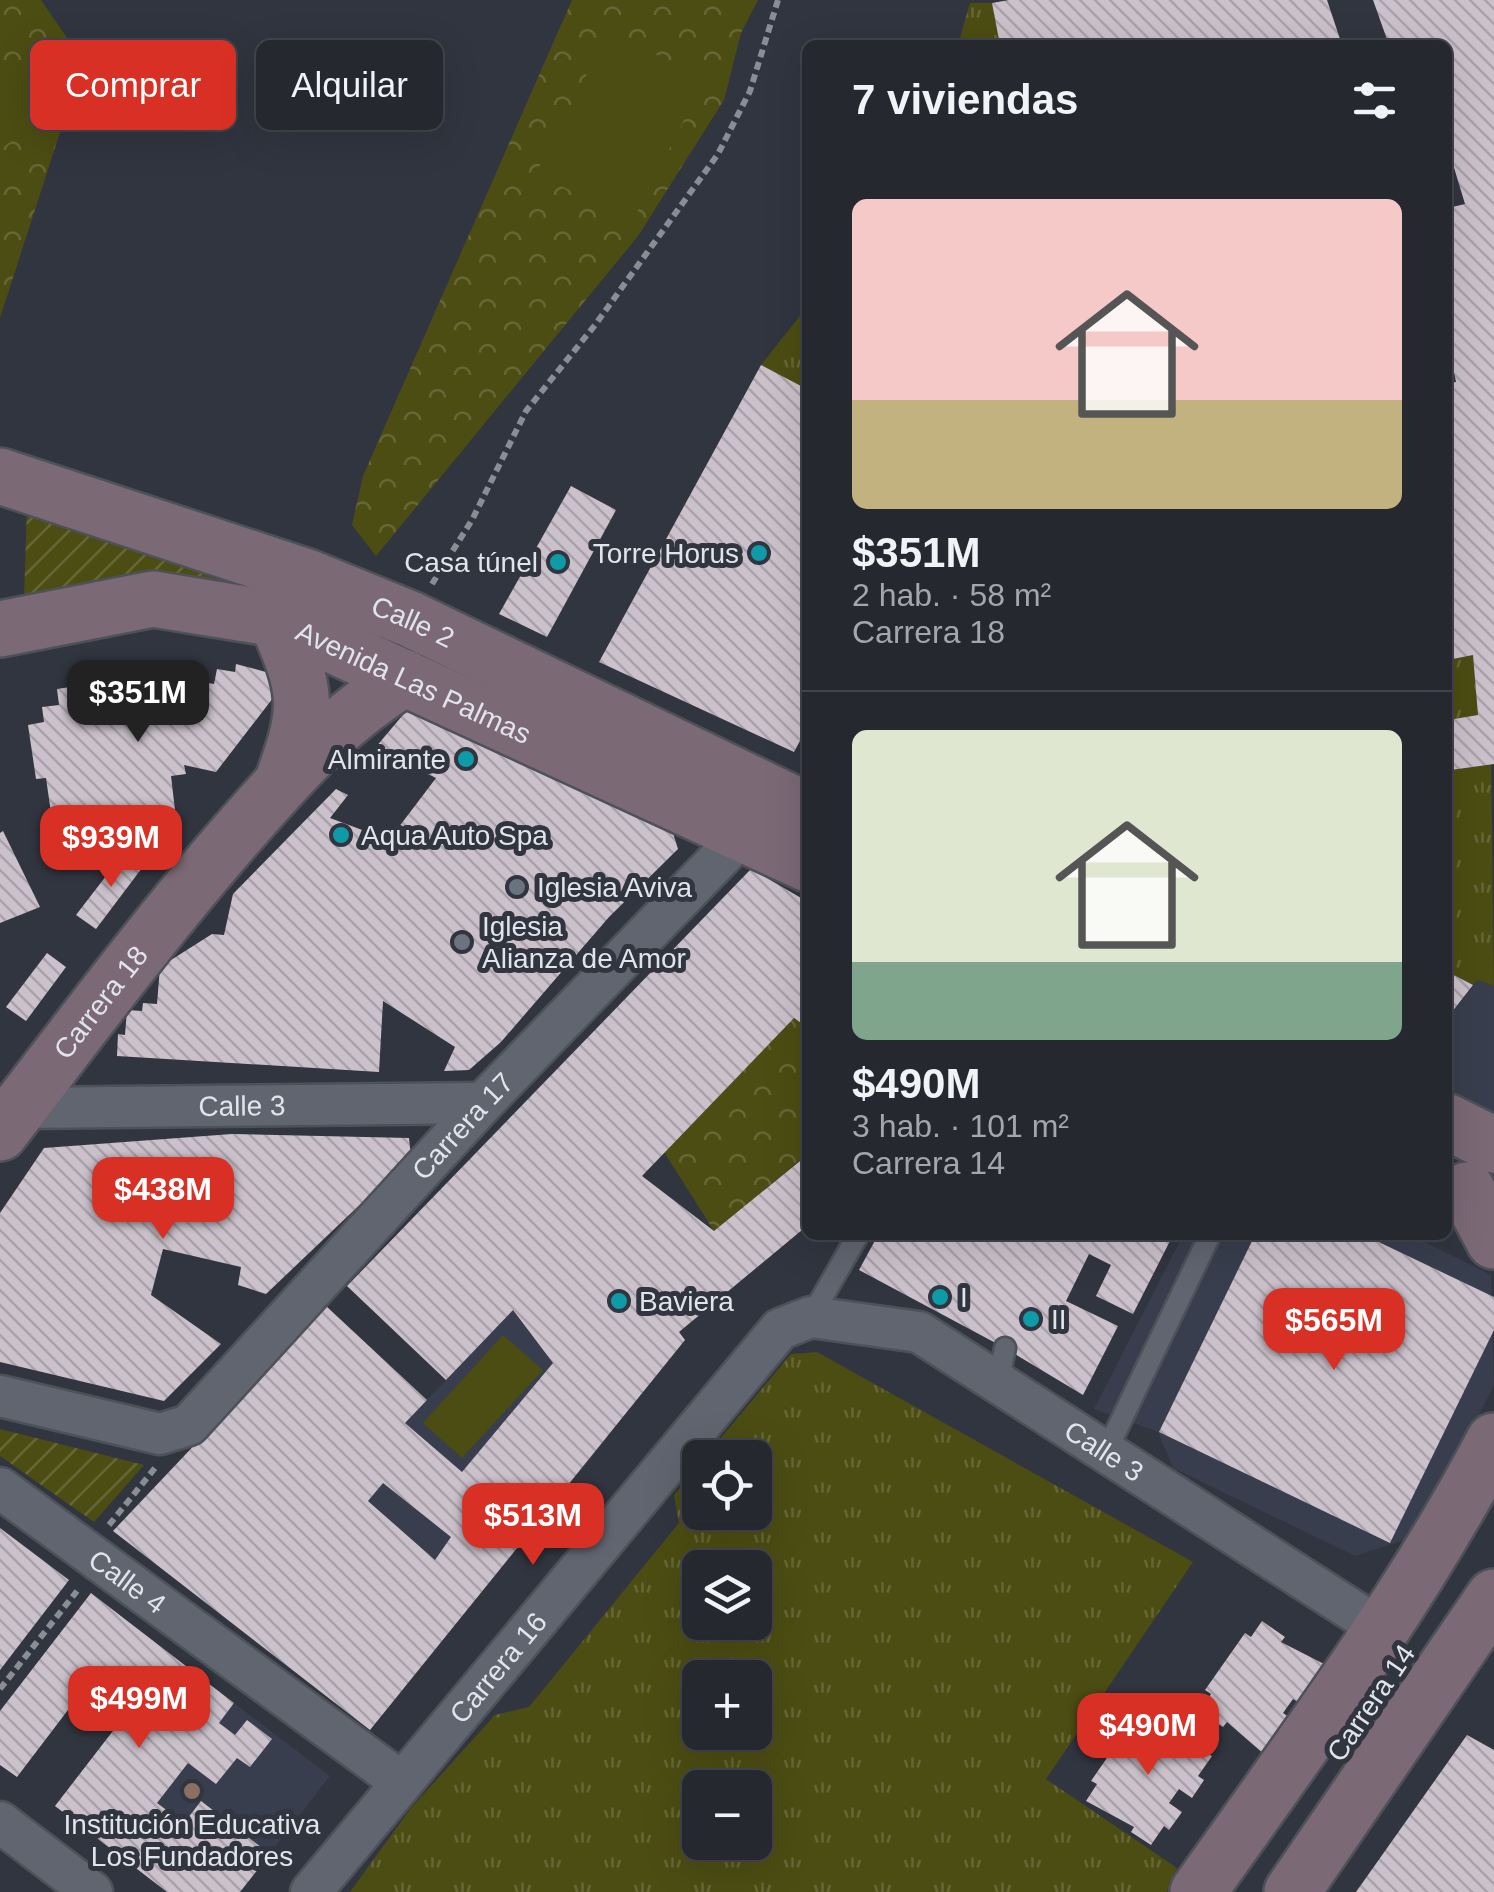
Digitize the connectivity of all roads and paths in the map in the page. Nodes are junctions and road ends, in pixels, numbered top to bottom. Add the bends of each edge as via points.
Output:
1 (778, 0) edge
2 (0, 476) edge
3 (276, 619) junction
4 (410, 619) junction
5 (0, 629) edge
6 (405, 678) junction
7 (282, 782) junction
8 (802, 808) edge
9 (744, 833) junction
10 (802, 861) edge
11 (483, 1103) junction
12 (6, 1116) edge
13 (1452, 1130) edge
14 (1476, 1179) edge
15 (855, 1240) edge
16 (1208, 1240) edge
17 (1494, 1242) edge
18 (811, 1317) junction
19 (1005, 1348) dead end
20 (1014, 1393) junction
21 (0, 1396) edge
22 (1494, 1441) edge
23 (1106, 1452) junction
24 (0, 1488) edge
25 (1494, 1508) edge
26 (99, 1563) junction
27 (1494, 1598) edge
28 (1384, 1630) junction
29 (1494, 1660) edge
30 (0, 1688) edge
31 (400, 1781) junction
32 (0, 1822) edge
33 (92, 1892) edge
34 (311, 1892) edge
35 (1198, 1892) edge
36 (1239, 1892) edge
37 (1292, 1892) edge
38 (1334, 1892) edge

1 - 4 path via 750,91 718,154 526,410 472,520
2 - 4 main road, Calle 2 via 308,577
3 - 5 main road, Avenida Las Palmas via 153,599
3 - 6 main road, Avenida Las Palmas
3 - 7 main road, Carrera 18 via 301,678 302,726
4 - 8 main road, Calle 2
6 - 7 main road, Carrera 18 via 343,720
6 - 9 main road, Avenida Las Palmas
7 - 12 main road, Carrera 18
9 - 10 main road, Avenida Las Palmas
9 - 11 street, Carrera 17
11 - 12 street, Calle 3
11 - 21 street, Carrera 17 via 189,1425 160,1434
13 - 14 main road
14 - 17 main road
15 - 18 lane
16 - 23 lane
18 - 20 street, Calle 3 via 919,1332
18 - 31 street, Carrera 16 via 780,1329
19 - 20 lane via 1001,1368
20 - 23 street, Calle 3
22 - 28 main road
23 - 28 street, Calle 3
24 - 26 street, Calle 4
25 - 36 main road, Carrera 14 via 1446,1592
26 - 30 path
26 - 31 street, Calle 4
27 - 37 main road, Carrera 14
28 - 35 main road
29 - 38 main road
31 - 34 street, Carrera 16
32 - 33 street

